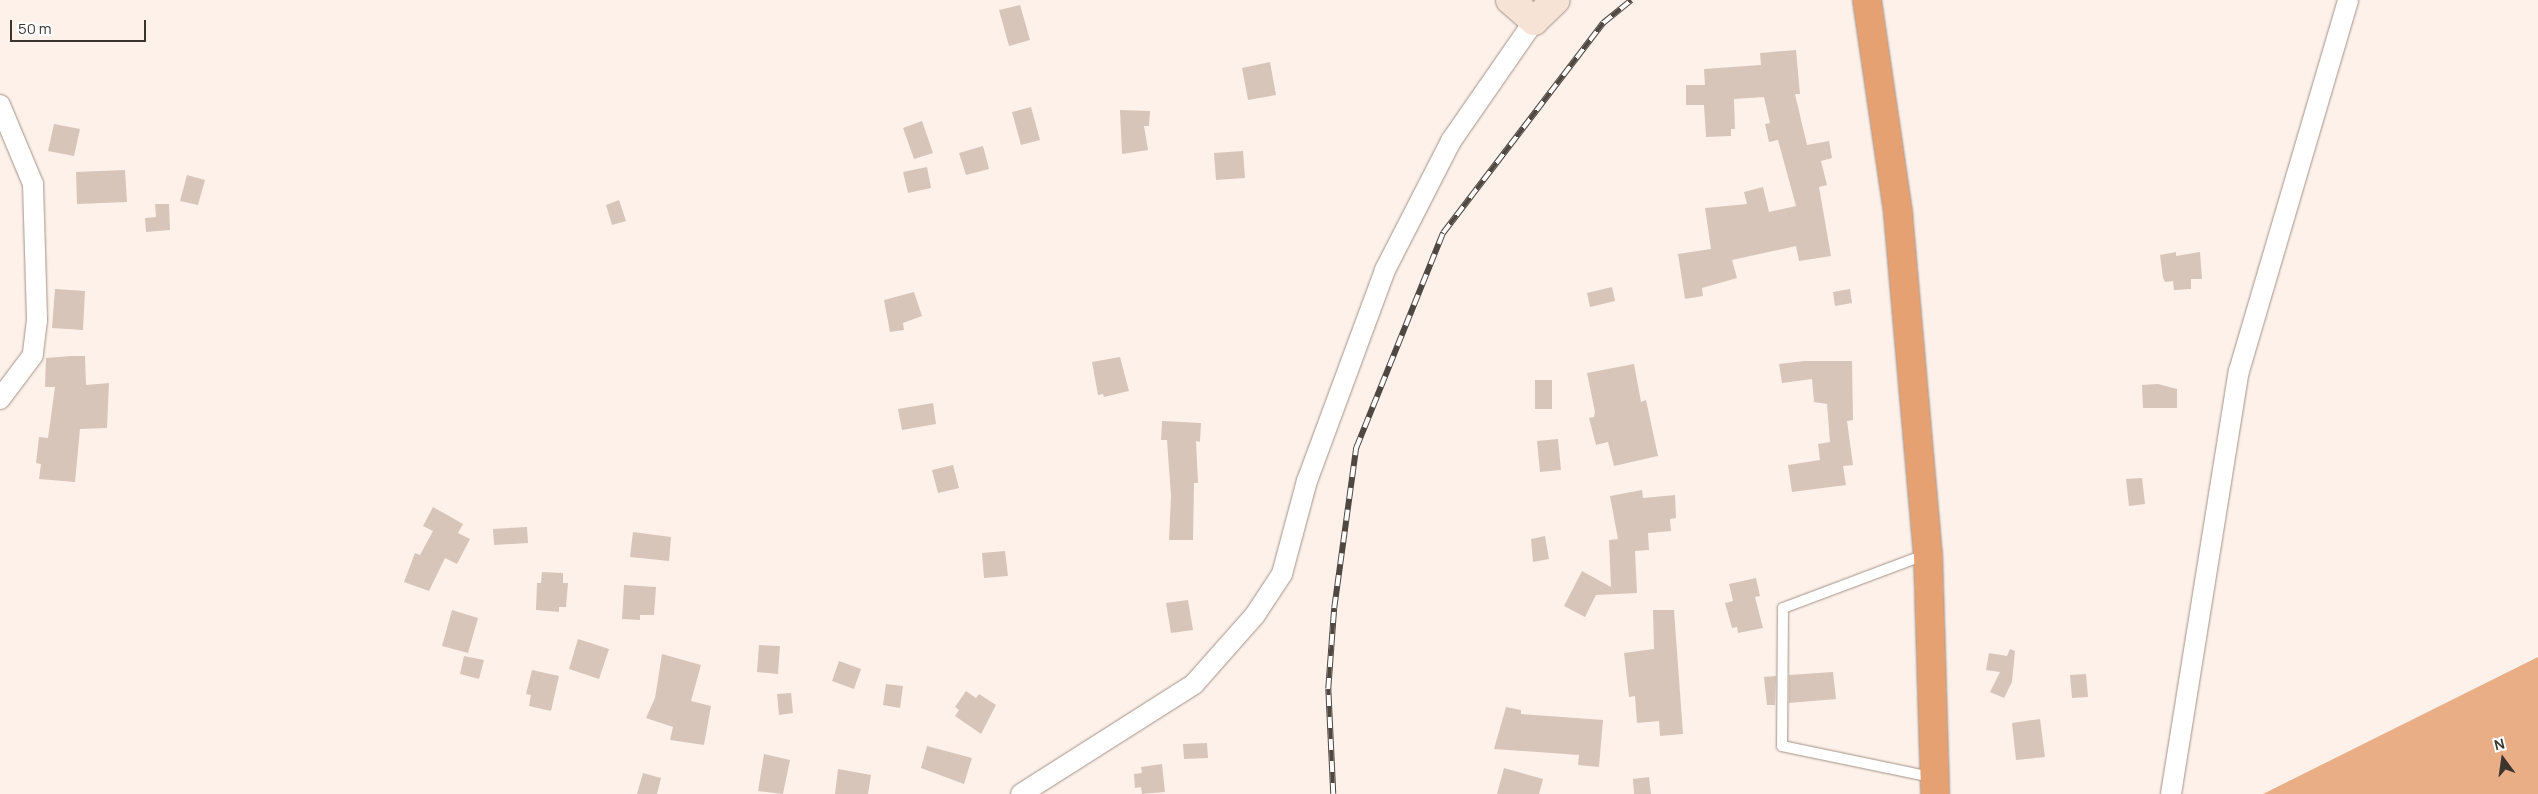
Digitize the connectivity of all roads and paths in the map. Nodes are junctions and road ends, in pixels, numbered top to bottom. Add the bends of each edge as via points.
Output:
1 (1510, 0) edge
2 (1556, 0) edge
3 (1867, 0) edge
4 (2348, 0) edge
5 (1534, 21) junction
6 (0, 105) edge
7 (0, 399) edge
8 (1928, 554) junction
9 (1935, 786) edge
10 (1021, 794) edge
11 (2171, 794) edge

1 - 5 street
2 - 5 street
3 - 8 highway via 1898,213
4 - 11 street via 2239,371
5 - 10 street via 1450,141 1385,270 1307,481 1282,574 1255,615 1194,684
6 - 7 street via 33,184 37,320 34,355
8 - 9 highway
8 - 9 lane via 1783,608 1782,746

